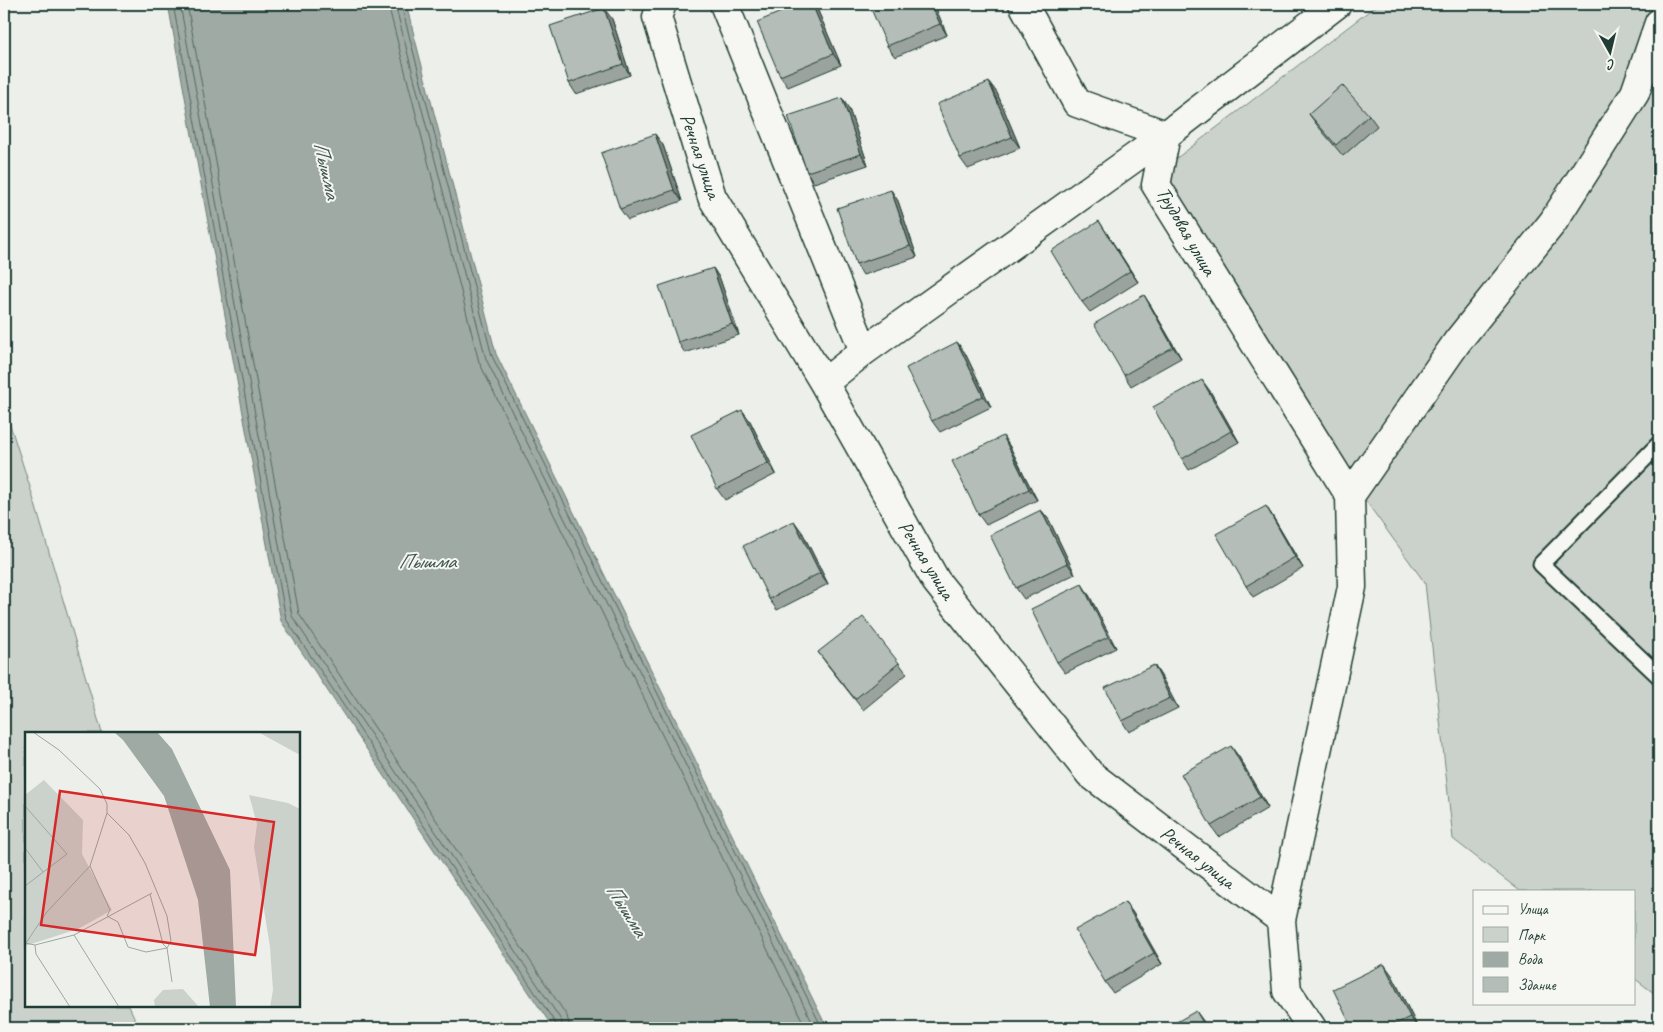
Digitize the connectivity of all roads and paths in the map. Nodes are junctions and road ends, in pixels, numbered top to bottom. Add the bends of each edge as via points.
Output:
1 (662, 4) edge
2 (724, 4) edge
3 (1023, 4) edge
4 (1337, 4) edge
5 (1659, 23) edge
6 (1166, 135) junction
7 (864, 351) junction
8 (824, 383) junction
9 (1659, 444) edge
10 (1350, 496) junction
11 (1659, 676) edge
12 (1280, 920) junction
13 (1312, 1028) edge

1 - 8 street, Речная улица via 657,17 712,197
2 - 7 street
3 - 6 street via 1077,102
4 - 6 street
5 - 10 street via 1635,93 1554,222 1457,342
6 - 7 street
6 - 10 street, Трудовая улица via 1156,185
7 - 8 street
8 - 12 street, Речная улица via 936,581 1090,774
9 - 11 lane via 1541,564
10 - 12 street via 1352,587
12 - 13 street via 1287,991

